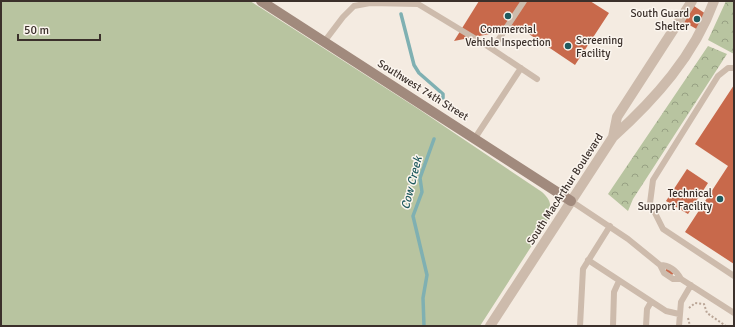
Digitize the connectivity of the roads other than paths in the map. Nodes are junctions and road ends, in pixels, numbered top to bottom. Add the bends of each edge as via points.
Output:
1 (261, 1) edge
2 (524, 1) edge
3 (692, 1) edge
4 (714, 1) edge
5 (324, 42) junction
6 (489, 47) junction
7 (521, 68) junction
8 (734, 68) edge
9 (537, 79) dead end
10 (613, 137) junction
11 (475, 138) junction
12 (571, 201) junction
13 (610, 226) junction
14 (588, 260) junction
15 (734, 276) edge
16 (619, 281) junction
17 (691, 285) junction
18 (651, 302) junction
19 (734, 313) edge
20 (679, 314) junction
21 (490, 326) edge
22 (580, 326) edge
23 (613, 326) edge
24 (646, 326) edge
25 (679, 326) edge

1 - 5 street, Southwest 74th Street
2 - 6 lane via 497,42
3 - 10 street, South MacArthur Boulevard via 617,117
4 - 10 street via 699,34 673,75 640,112
5 - 6 lane via 354,6 388,3 418,4
5 - 11 street, Southwest 74th Street
6 - 7 lane
7 - 9 lane
7 - 11 lane
8 - 15 lane via 728,68 718,76 653,180 650,203 663,229
10 - 12 street, South MacArthur Boulevard
11 - 12 street, Southwest 74th Street
12 - 13 lane
12 - 21 street, South MacArthur Boulevard
13 - 14 lane
13 - 17 lane via 660,265 667,265 677,272 680,279
14 - 16 lane
14 - 22 lane via 583,274
16 - 18 lane
16 - 23 lane via 614,292
17 - 19 lane
17 - 20 lane via 681,302
18 - 20 lane via 666,311
18 - 24 lane via 647,309
20 - 25 lane

